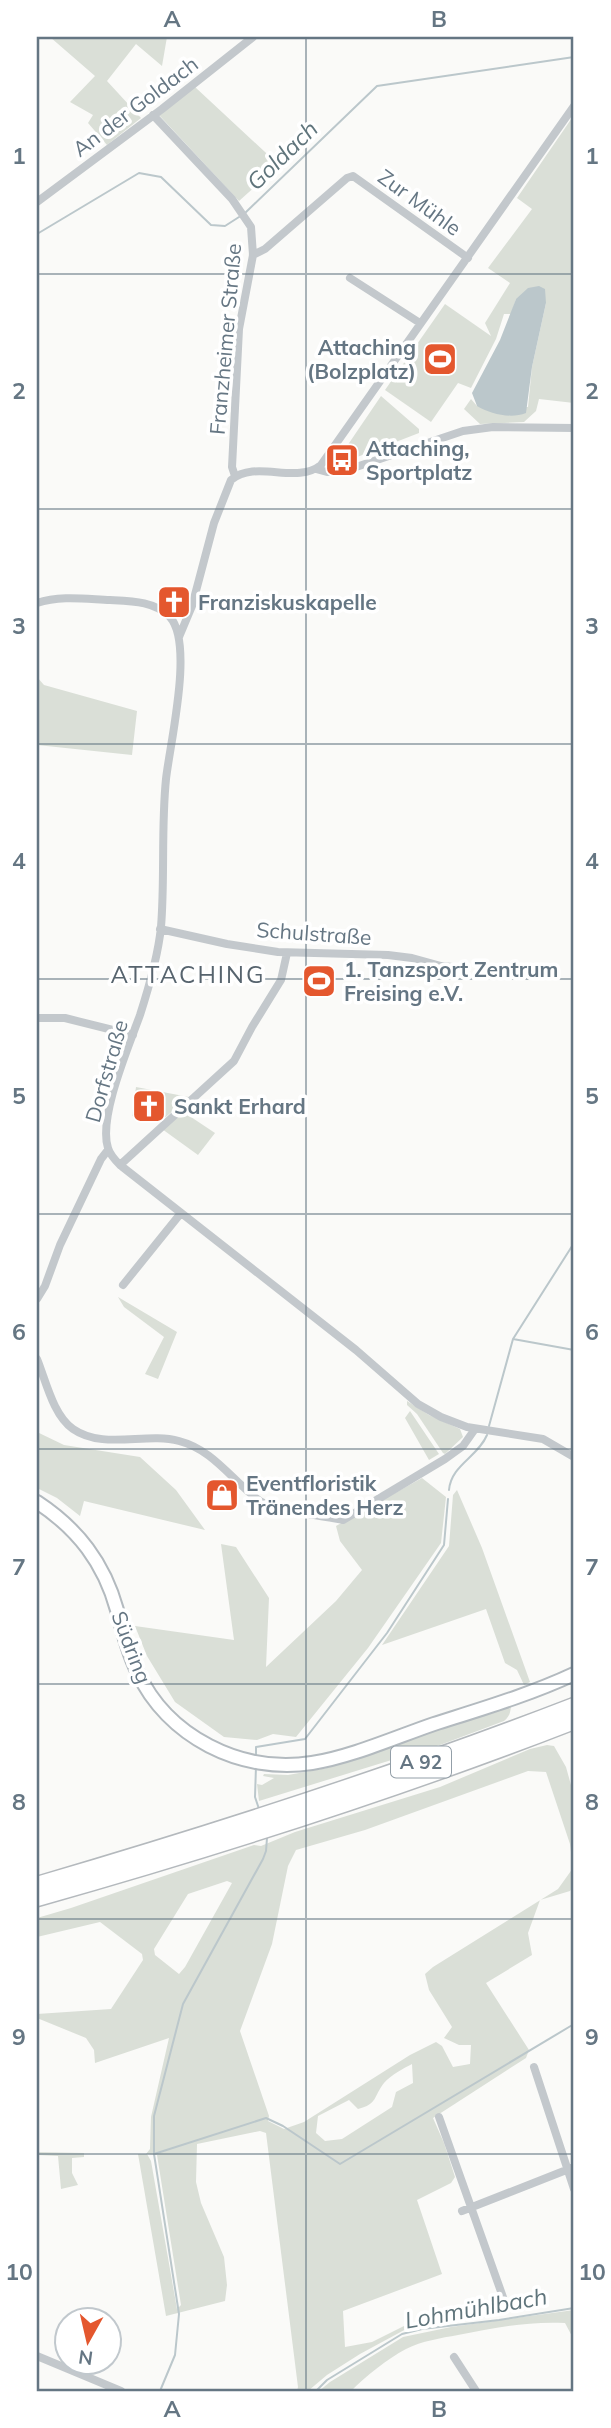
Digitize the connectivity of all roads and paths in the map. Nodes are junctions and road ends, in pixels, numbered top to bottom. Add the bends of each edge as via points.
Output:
1 (253, 37) edge
2 (574, 106) edge
3 (153, 115) junction
4 (37, 202) edge
5 (253, 256) junction
6 (468, 258) junction
7 (350, 278) dead end
8 (420, 323) junction
9 (574, 428) edge
10 (328, 456) junction
11 (316, 469) junction
12 (339, 470) junction
13 (235, 476) junction
14 (37, 603) edge
15 (179, 637) junction
16 (160, 929) junction
17 (287, 953) junction
18 (466, 968) dead end
19 (37, 1018) edge
20 (133, 1035) junction
21 (108, 1150) junction
22 (120, 1165) junction
23 (181, 1213) junction
24 (123, 1285) dead end
25 (37, 1299) edge
26 (37, 1359) edge
27 (475, 1429) junction
28 (574, 1457) edge
29 (37, 1502) edge
30 (574, 1674) edge
31 (574, 1706) edge
32 (574, 1721) edge
33 (264, 1823) junction
34 (37, 1885) edge
35 (37, 1898) edge
36 (534, 2067) dead end
37 (439, 2117) dead end
38 (571, 2169) edge
39 (574, 2189) edge
40 (471, 2207) junction
41 (462, 2211) dead end
42 (504, 2300) dead end
43 (37, 2356) edge
44 (454, 2357) dead end
45 (121, 2391) edge
46 (476, 2391) edge

1 - 3 street, An der Goldach
2 - 6 street
3 - 4 street, An der Goldach
3 - 5 street, Franzheimer Straße via 232,199 251,227
5 - 6 street, Zur Mühle via 353,176
5 - 13 street, Franzheimer Straße via 239,329
6 - 8 street
7 - 8 street
8 - 10 street
9 - 12 street via 463,431
10 - 11 street
10 - 12 street
11 - 12 street
11 - 13 street
13 - 15 street via 220,505
14 - 15 street via 63,598 139,602 168,615
15 - 16 street, Dorfstraße via 180,675 164,809
16 - 17 street, Schulstraße
16 - 20 street, Dorfstraße
17 - 18 street, Schulstraße via 388,955
17 - 22 street via 281,979 234,1061
19 - 20 street via 65,1018
20 - 21 street, Dorfstraße via 110,1109
21 - 22 street, Dorfstraße
21 - 25 street
22 - 23 street, Dorfstraße
23 - 24 street
23 - 27 street, Dorfstraße via 356,1350 411,1399 441,1417
26 - 27 street via 61,1418 79,1433 181,1441 215,1460 260,1501 344,1520 445,1459 463,1446
27 - 28 street, Dorfstraße via 534,1436
29 - 30 main road, Südring via 68,1526 96,1559 110,1588 135,1669 156,1703 192,1736 245,1761 303,1764 327,1760
31 - 33 highway, A 92
32 - 33 highway, A 92 via 408,1781
33 - 34 highway, A 92
33 - 35 highway, A 92
36 - 38 street
37 - 40 street
38 - 39 street
38 - 40 street
40 - 41 street
40 - 42 street
43 - 45 street
44 - 46 street

